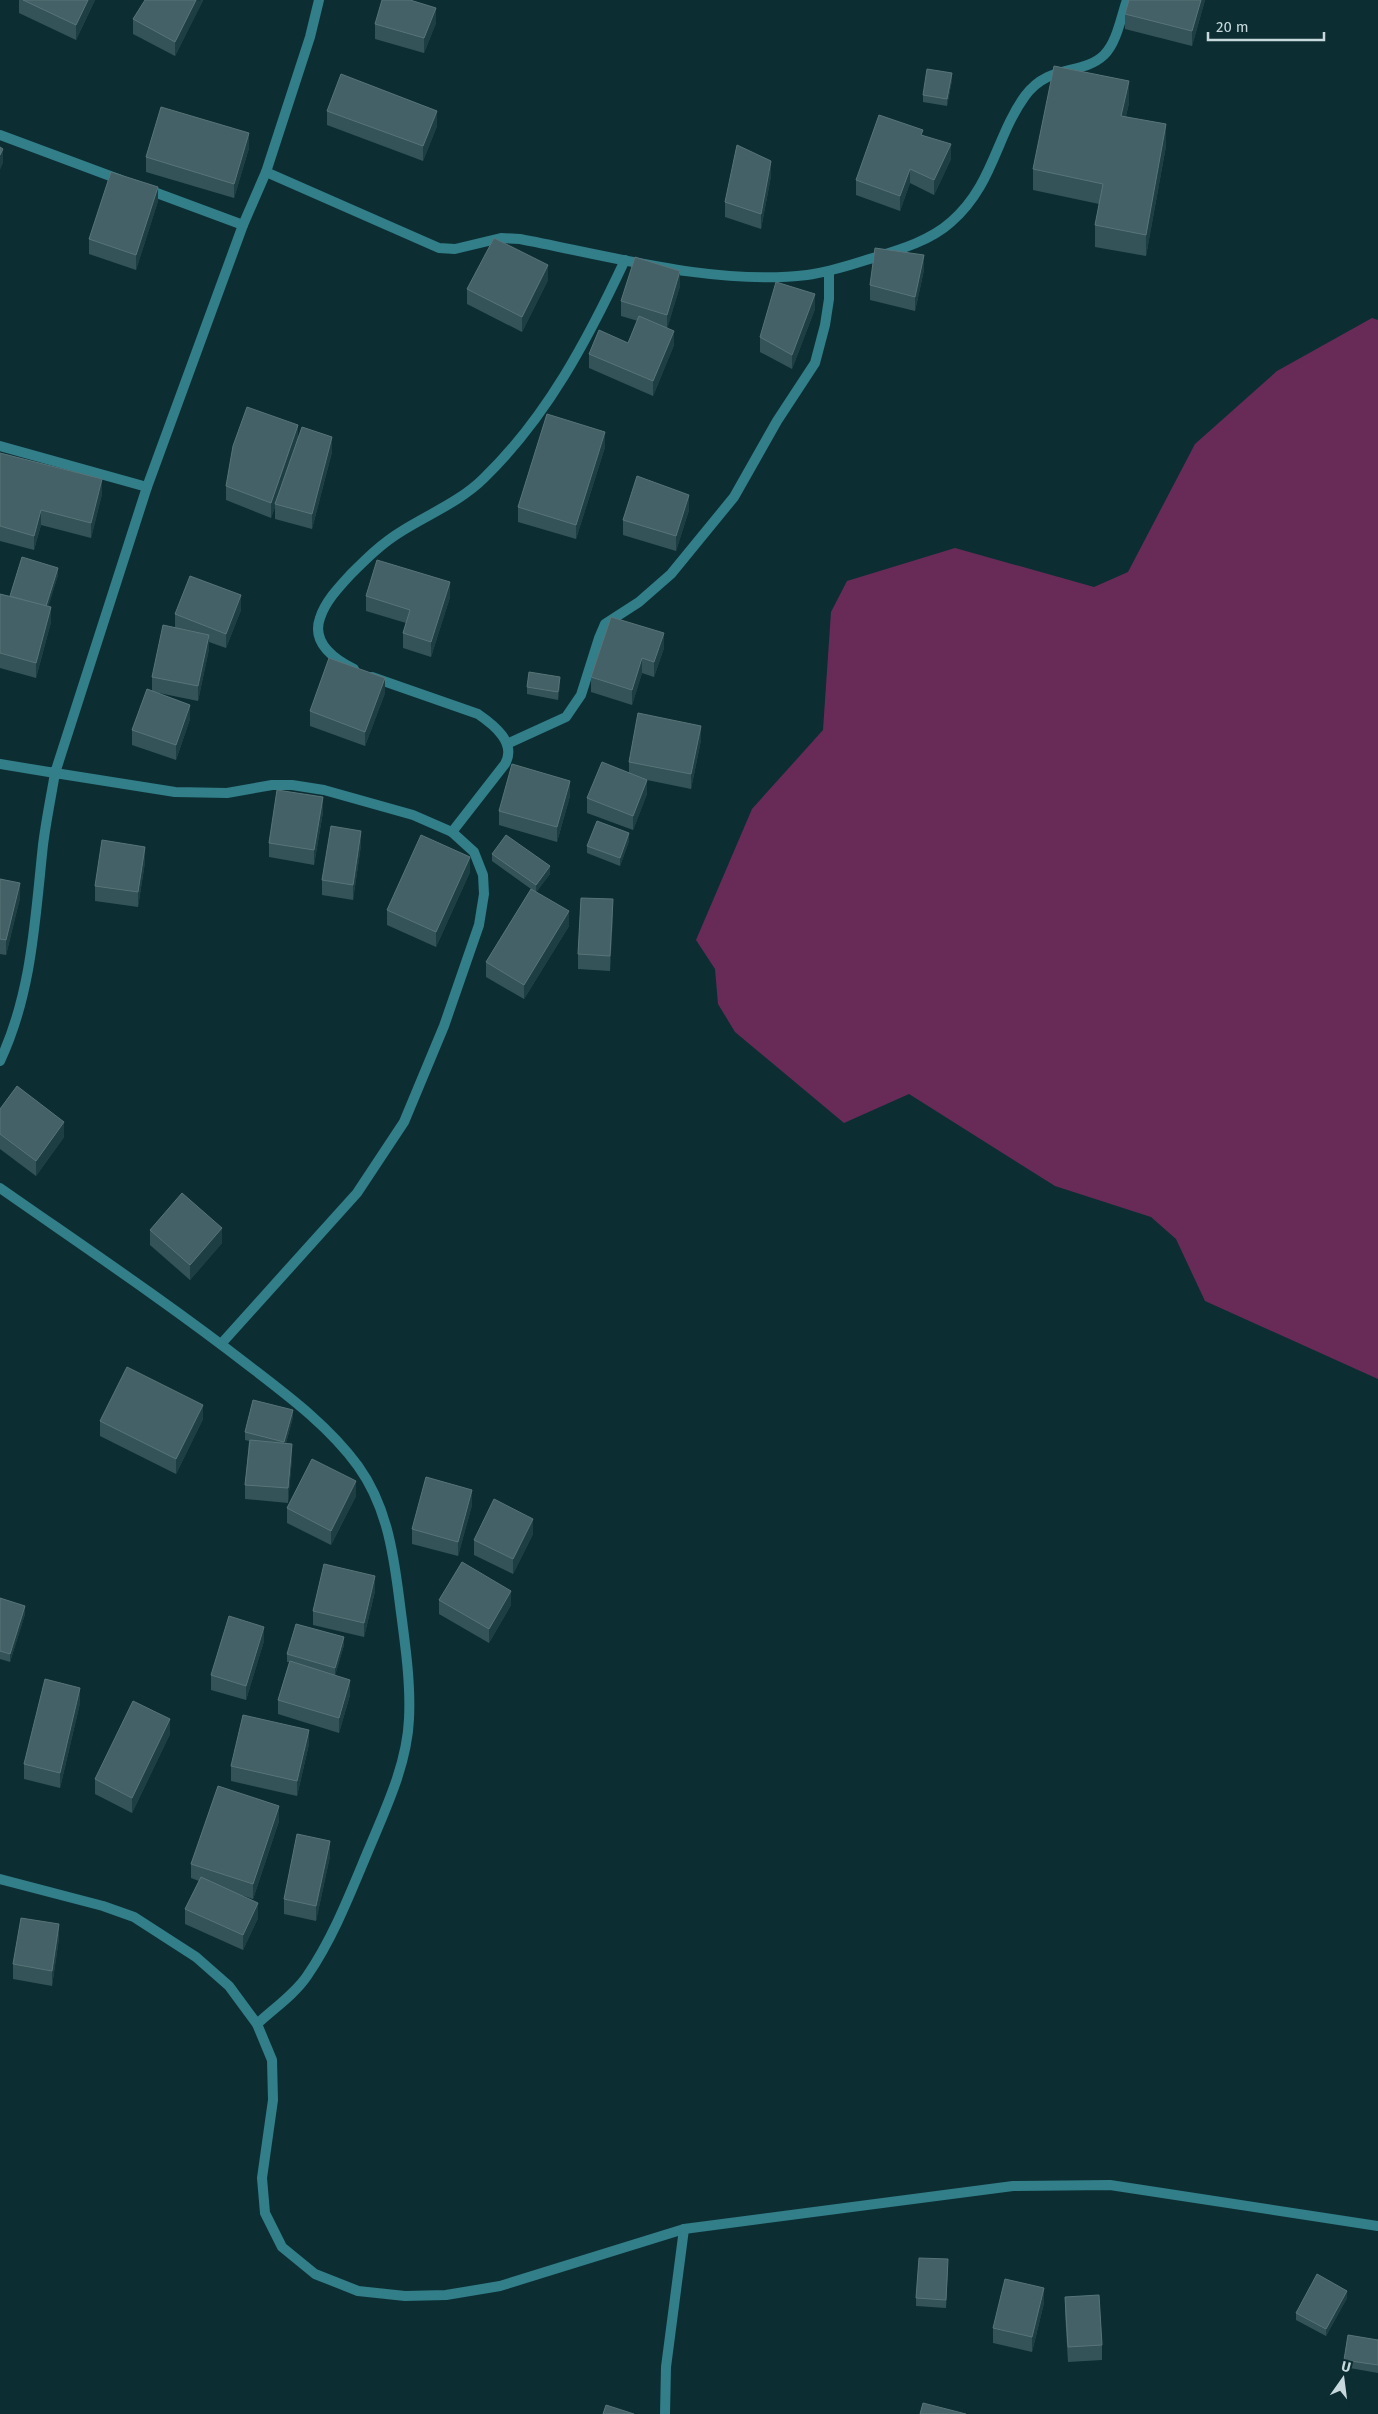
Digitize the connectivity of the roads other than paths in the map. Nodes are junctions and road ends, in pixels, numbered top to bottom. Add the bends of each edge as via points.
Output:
1 (319, 0) edge
2 (1128, 0) edge
3 (0, 135) edge
4 (266, 172) junction
5 (243, 225) junction
6 (625, 260) junction
7 (829, 272) junction
8 (0, 446) edge
9 (147, 487) junction
10 (507, 744) junction
11 (0, 764) edge
12 (55, 774) junction
13 (452, 832) junction
14 (0, 1061) edge
15 (0, 1188) edge
16 (221, 1344) junction
17 (0, 1879) edge
18 (257, 2024) junction
19 (1378, 2226) edge
20 (684, 2229) junction
21 (665, 2414) edge

1 - 4 street
2 - 7 street via 1104,55 1086,65 1046,77 1026,95 988,175 951,222 905,248
3 - 5 street
4 - 5 street
4 - 6 street via 447,250 501,238 520,239
5 - 9 street
6 - 7 street via 760,277
6 - 10 street via 566,376 502,460 483,480 454,502 400,532 376,550 336,590 319,620 319,640 339,660 389,683 478,714 490,722
7 - 10 street via 829,299 815,362 734,497 671,574 603,627 581,695 566,717
8 - 9 street
9 - 12 street
10 - 13 street via 508,760
11 - 12 street
12 - 13 street via 175,792 227,793 292,784 413,815
12 - 14 street via 43,845 28,977
13 - 16 street via 474,852 483,875 479,926 444,1026 404,1122 357,1193
15 - 16 street
16 - 18 street via 307,1412 339,1442 359,1467 379,1501 396,1571 409,1690 404,1756 340,1918 306,1978
17 - 18 street via 134,1917 196,1957 229,1986
18 - 20 street via 272,2060 273,2100 262,2178 265,2213 282,2247 315,2274 358,2291 404,2296 446,2295 500,2286
19 - 20 street via 1110,2185 1067,2184 1013,2186
20 - 21 street via 666,2367

